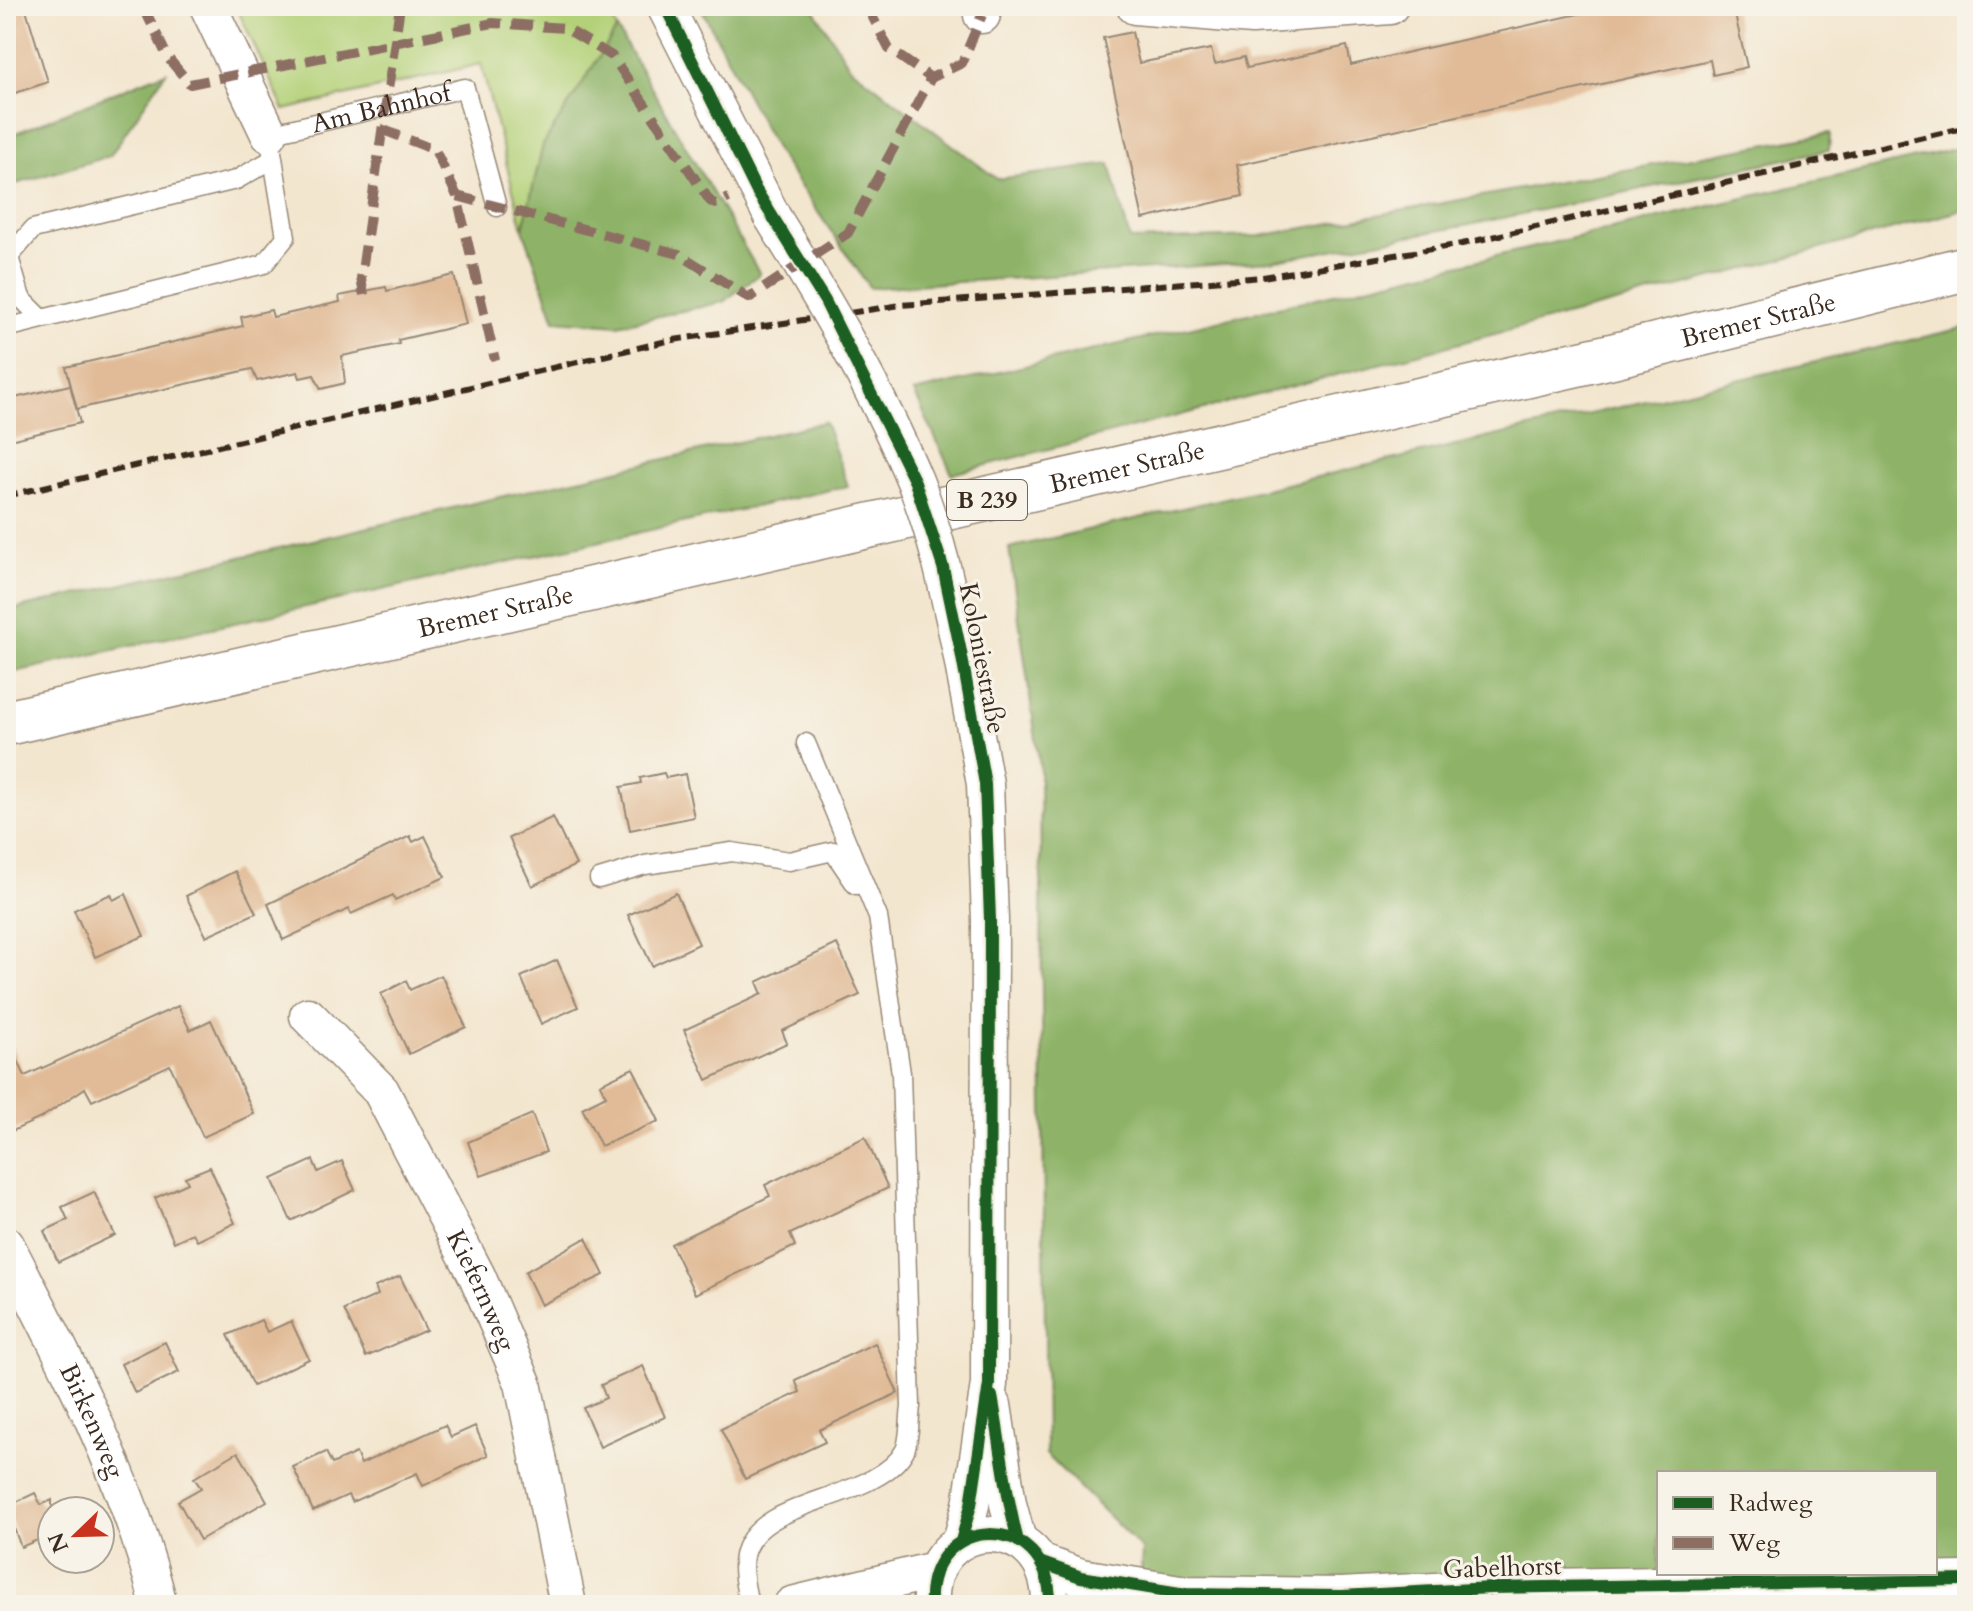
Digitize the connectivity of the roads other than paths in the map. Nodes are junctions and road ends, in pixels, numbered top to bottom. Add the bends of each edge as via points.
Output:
1 (208, 6) edge
2 (665, 6) edge
3 (1135, 6) edge
4 (1390, 6) edge
5 (271, 146) junction
6 (497, 207) dead end
7 (1967, 268) edge
8 (40, 317) junction
9 (6, 328) edge
10 (6, 723) edge
11 (806, 743) dead end
12 (599, 879) dead end
13 (878, 917) junction
14 (308, 1016) dead end
15 (6, 1245) edge
16 (989, 1384) junction
17 (961, 1541) junction
18 (1030, 1552) junction
19 (1967, 1580) edge
20 (933, 1588) edge
21 (1186, 1594) junction
22 (159, 1605) edge
23 (568, 1605) edge
24 (749, 1605) edge
25 (792, 1605) edge
26 (1050, 1605) edge
27 (1125, 1605) edge

1 - 5 street
2 - 16 street, Koloniestraße, bridge via 773,218 825,301 915,482 943,567 986,799
3 - 4 street via 1252,16
5 - 6 lane, Am Bahnhof via 465,88
5 - 8 lane via 286,237 264,264
5 - 8 lane via 236,180 33,229 9,257 21,298
7 - 10 main road, Bremer Straße / B 239 via 1554,369
8 - 9 lane
11 - 13 lane
12 - 13 lane via 645,865 732,852 789,861 833,851
13 - 24 lane via 901,1089 911,1407 905,1450 878,1476 756,1532 742,1571
14 - 23 street, Kiefernweg via 381,1091 477,1276 523,1383
15 - 22 street, Birkenweg via 69,1367 115,1473
16 - 17 street, Koloniestraße
16 - 18 street, Koloniestraße via 1008,1504
17 - 18 street, Gabelhorst via 992,1534
17 - 20 street via 947,1552
18 - 21 street, Gabelhorst via 1081,1577
18 - 26 street, Koloniestraße via 1050,1585
19 - 21 street, Gabelhorst via 1491,1588 1341,1596
20 - 25 street
21 - 27 street, Gabelhorst

